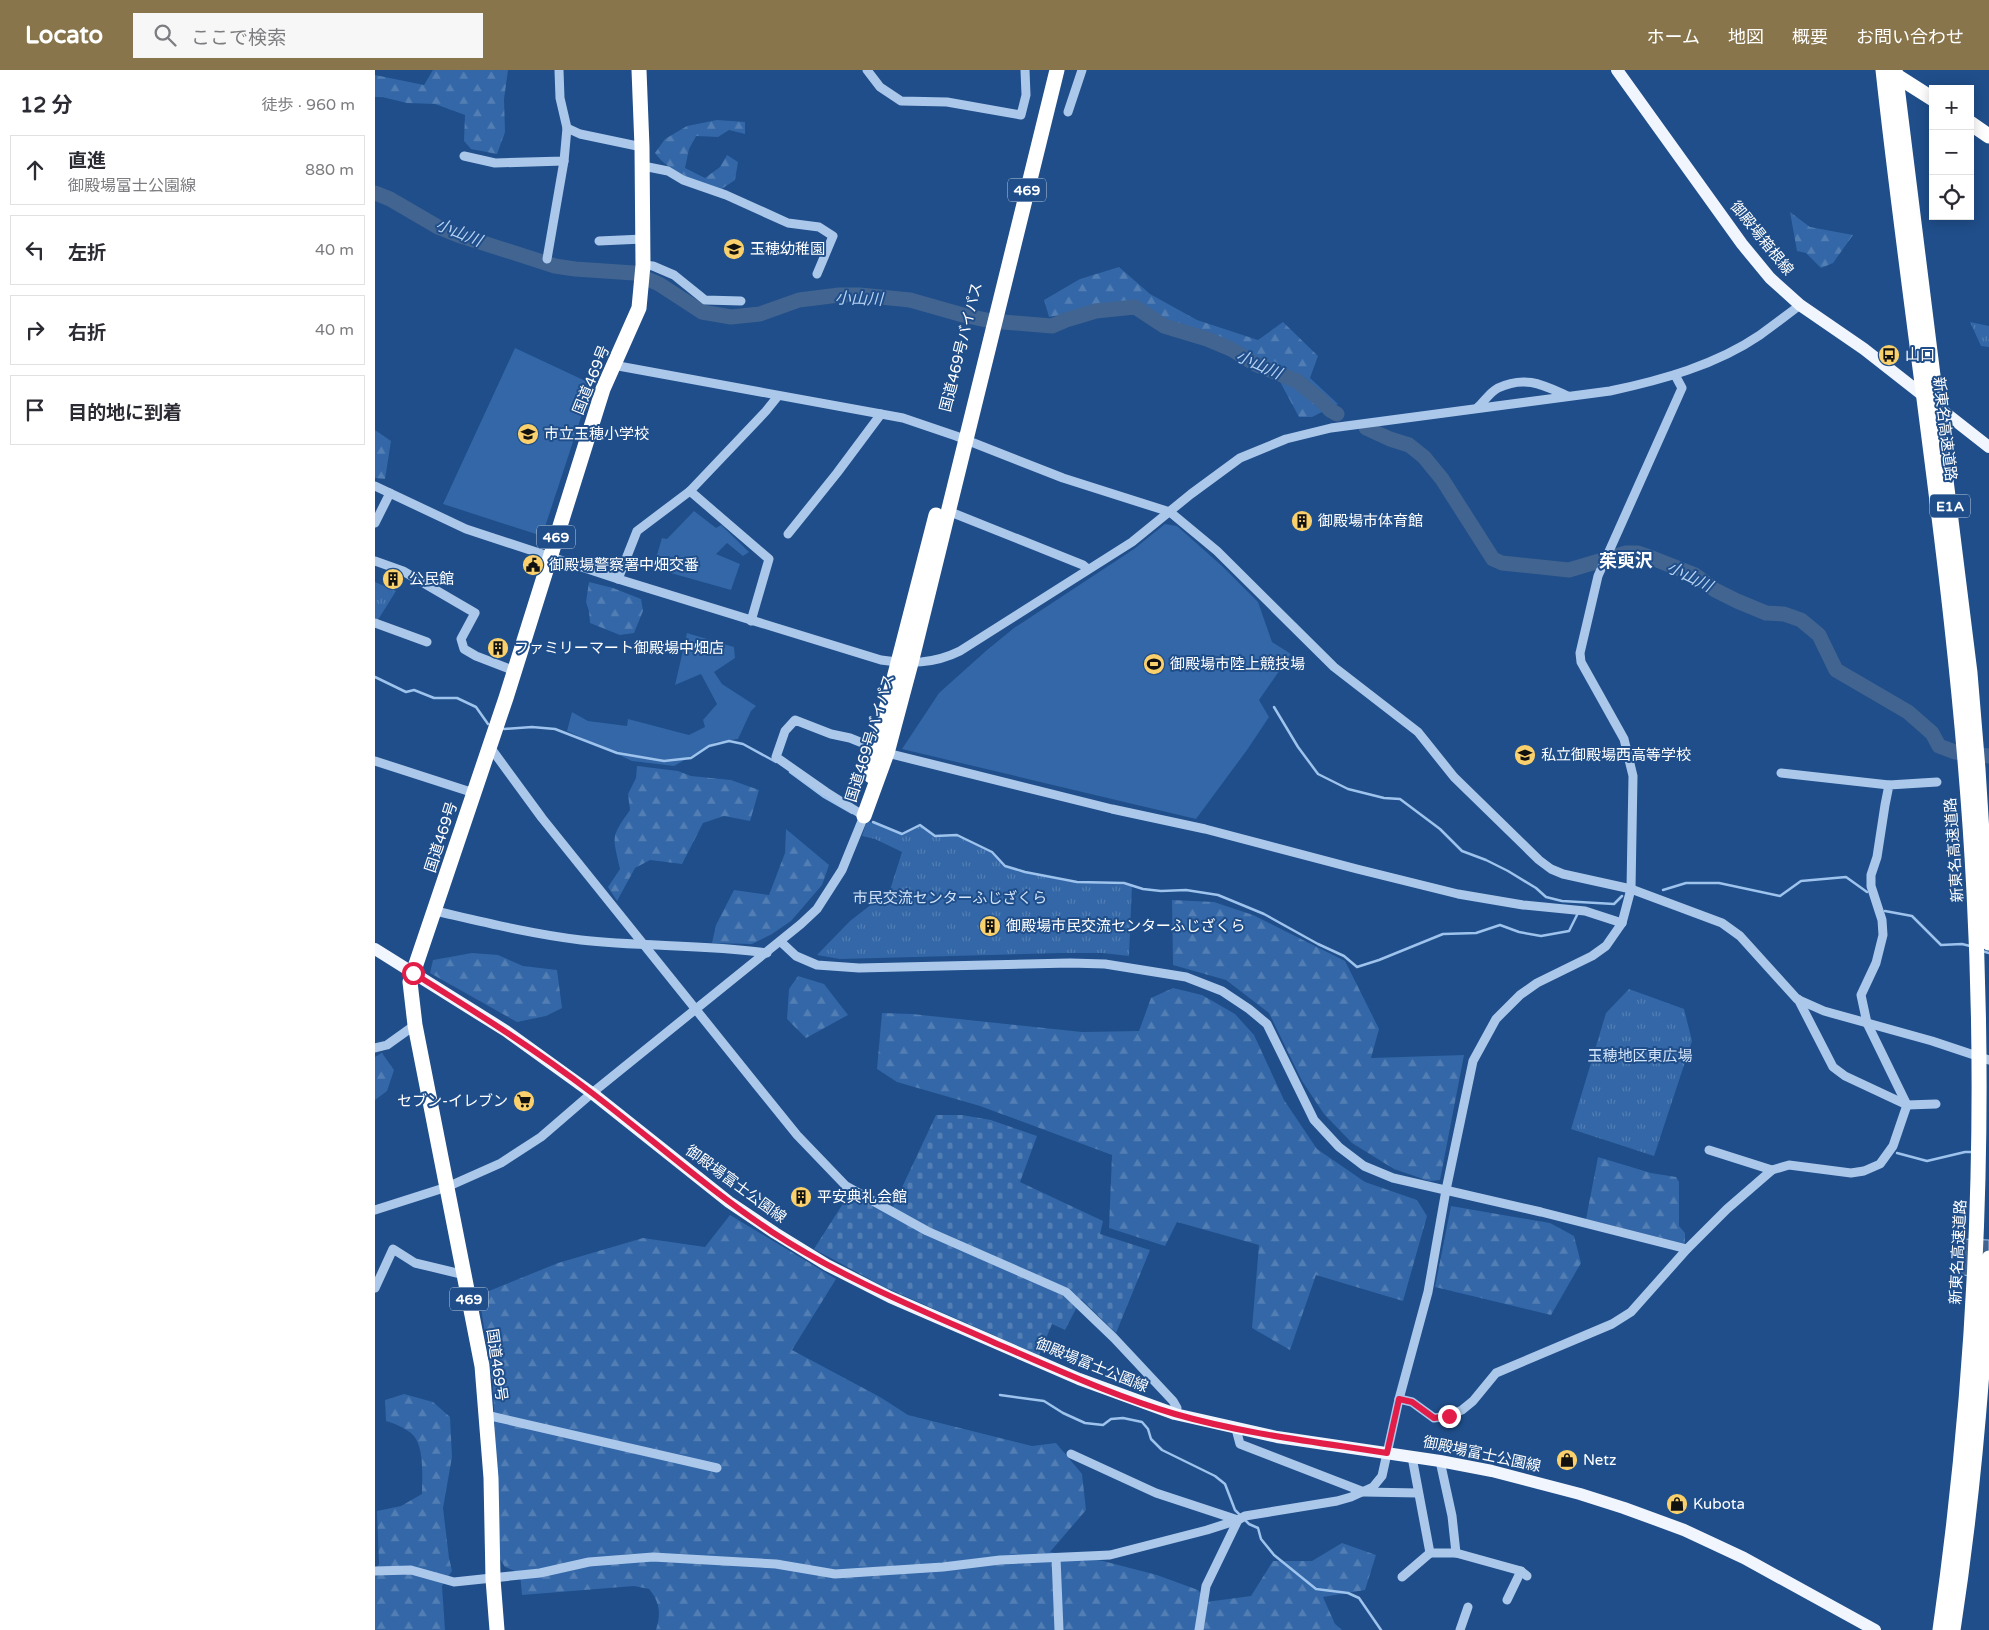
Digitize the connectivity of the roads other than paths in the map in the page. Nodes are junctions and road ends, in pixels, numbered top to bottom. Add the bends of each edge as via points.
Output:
1 (559, 70) edge
2 (639, 70) edge
3 (867, 70) edge
4 (1025, 70) edge
5 (1049, 70) edge
6 (1057, 70) edge
7 (1080, 70) edge
8 (1617, 70) edge
9 (1884, 70) edge
10 (1895, 70) edge
11 (1929, 97) edge
12 (1068, 112) dead end
13 (1974, 126) edge
14 (567, 128) junction
15 (1989, 136) edge
16 (642, 147) junction
17 (464, 156) dead end
18 (564, 161) junction
19 (643, 166) junction
20 (643, 238) junction
21 (599, 241) dead end
22 (547, 259) dead end
23 (643, 273) junction
24 (817, 274) dead end
25 (741, 301) dead end
26 (1800, 304) junction
27 (993, 309) junction
28 (613, 365) junction
29 (1675, 374) junction
30 (778, 396) junction
31 (1568, 396) junction
32 (1478, 407) junction
33 (881, 414) junction
34 (961, 438) junction
35 (1989, 446) edge
36 (375, 486) edge
37 (691, 490) junction
38 (390, 494) junction
39 (948, 511) junction
40 (1170, 512) junction
41 (375, 523) edge
42 (787, 534) dead end
43 (550, 556) junction
44 (375, 561) edge
45 (1088, 570) junction
46 (618, 580) junction
47 (751, 621) junction
48 (375, 623) edge
49 (427, 642) dead end
50 (905, 663) junction
51 (515, 671) junction
52 (490, 747) junction
53 (881, 750) junction
54 (375, 761) edge
55 (1781, 773) dead end
56 (1937, 782) dead end
57 (1889, 785) junction
58 (474, 792) junction
59 (864, 816) junction
60 (1631, 889) junction
61 (435, 910) junction
62 (1621, 924) junction
63 (781, 942) junction
64 (1989, 943) edge
65 (645, 944) junction
66 (375, 949) edge
67 (767, 953) junction
68 (413, 973) junction
69 (1797, 999) junction
70 (696, 1009) junction
71 (1867, 1023) junction
72 (415, 1025) junction
73 (375, 1048) edge
74 (1989, 1060) edge
75 (592, 1093) junction
76 (1936, 1104) dead end
77 (1907, 1105) junction
78 (1709, 1150) dead end
79 (1772, 1170) junction
80 (447, 1187) junction
81 (1445, 1190) junction
82 (375, 1210) edge
83 (1687, 1250) junction
84 (1989, 1258) edge
85 (465, 1275) junction
86 (375, 1288) edge
87 (1399, 1399) junction
88 (1175, 1414) junction
89 (486, 1415) junction
90 (1236, 1429) junction
91 (1387, 1453) junction
92 (1071, 1454) dead end
93 (1412, 1456) junction
94 (1440, 1461) junction
95 (717, 1468) dead end
96 (1364, 1492) junction
97 (1419, 1493) junction
98 (1238, 1520) junction
99 (1430, 1553) junction
100 (1456, 1553) junction
101 (1055, 1558) junction
102 (375, 1571) edge
103 (1402, 1578) dead end
104 (493, 1579) junction
105 (1507, 1600) dead end
106 (1468, 1607) dead end
107 (497, 1630) edge
108 (1059, 1630) edge
109 (1199, 1630) edge
110 (1460, 1630) edge
111 (1875, 1630) edge
112 (1940, 1630) edge
113 (1953, 1630) edge

1 - 14 street via 559,98
2 - 16 highway, 国道469号 / 469
3 - 4 street via 880,87 901,102 947,102 1021,115 1026,95
5 - 27 highway, 国道469号バイパス / 469
6 - 27 highway, 国道469号バイパス / 469
7 - 12 street
8 - 26 main road, 御殿場箱根線 via 1742,244 1769,278
9 - 11 highway
9 - 112 highway, 新東名高速道路 / E1A via 1957,674 1973,879 1979,1010 1979,1182 1973,1309 1953,1538
10 - 64 highway, 新東名高速道路 / E1A via 1970,673
13 - 15 highway
14 - 16 street via 580,134
14 - 18 street
16 - 19 highway, 国道469号 / 469
17 - 18 street via 495,163
18 - 22 street
19 - 20 highway, 国道469号 / 469
19 - 24 street via 668,171 789,223 819,227 833,236
20 - 21 street
20 - 23 highway, 国道469号 / 469
23 - 25 street via 653,266 674,275 705,300
23 - 28 highway, 国道469号 / 469 via 639,308
26 - 29 street via 1759,335 1724,355
26 - 35 main road, 御殿場箱根線
27 - 34 highway, 国道469号バイパス / 469
28 - 30 street
28 - 43 highway, 国道469号 / 469
29 - 31 street via 1645,384
29 - 60 street via 1681,388 1599,576 1579,652 1581,662 1624,739 1633,776
30 - 33 street
30 - 37 street
31 - 32 street
31 - 32 street via 1539,383 1522,382 1497,388
32 - 40 street via 1331,428 1286,439 1240,458
33 - 34 street
33 - 42 street
34 - 39 highway, 国道469号バイパス
34 - 40 street via 1063,478
34 - 50 highway, 国道469号バイパス
36 - 38 street
37 - 46 street via 637,531
37 - 47 street via 769,559
38 - 41 street
38 - 43 street via 466,529
39 - 45 street via 1083,565
39 - 50 highway, 国道469号バイパス
40 - 45 street via 1132,542
40 - 60 street via 1217,551 1334,667 1418,732 1454,777 1539,860 1563,874
43 - 46 street
43 - 51 highway, 国道469号 / 469
44 - 51 street via 403,571 475,613 461,639 464,649
45 - 50 street via 960,651 936,661
46 - 47 street
47 - 50 street via 881,660
48 - 49 street
50 - 53 highway, 国道469号バイパス
51 - 52 highway, 国道469号 / 469
52 - 58 highway, 国道469号 / 469
52 - 65 street via 541,818
53 - 59 highway, 国道469号バイパス
53 - 59 street via 795,720 785,731 777,757
53 - 62 street via 1458,894 1523,905 1585,910
54 - 58 street
55 - 57 street
56 - 57 street
57 - 71 street via 1871,875 1883,935 1876,963 1861,995
58 - 61 highway, 国道469号 / 469
59 - 63 street via 842,870 828,892 817,908
60 - 62 street
60 - 69 street via 1722,923 1740,936
61 - 65 street via 529,933
61 - 68 highway, 国道469号 / 469
62 - 81 street via 1607,946 1526,991 1496,1019 1473,1061
63 - 67 street
63 - 81 street via 796,956 817,965 859,968 1105,964 1187,977 1222,992 1267,1024 1314,1120 1339,1147 1364,1166 1393,1178
65 - 67 street
65 - 70 street
66 - 68 main road, 御殿場富士公園線
67 - 70 street
68 - 72 highway, 国道469号 / 469 via 410,982
68 - 75 main road, 御殿場富士公園線 via 506,1031
69 - 71 street via 1824,1011
69 - 77 street via 1833,1067 1845,1076
70 - 75 street
70 - 88 street via 797,1135 846,1186 927,1231 1066,1292 1173,1401 1177,1408
71 - 74 street
71 - 77 street
72 - 73 street via 387,1045
72 - 80 highway, 国道469号 / 469
75 - 80 street via 541,1137 501,1164
75 - 88 main road, 御殿場富士公園線 via 729,1202 827,1265 890,1298 1079,1379
76 - 77 street
77 - 79 street via 1893,1146 1880,1164 1851,1173 1789,1165
78 - 79 street
79 - 83 street
80 - 82 street
80 - 85 highway, 国道469号 / 469
81 - 83 street
81 - 87 street via 1427,1292
83 - 87 street via 1631,1312 1612,1324 1496,1373 1462,1410 1434,1418 1412,1402
84 - 113 highway, 新東名高速道路 via 1974,1460
85 - 86 street via 415,1263 393,1250
85 - 89 highway, 国道469号 / 469 via 482,1366
87 - 91 street
88 - 90 main road, 御殿場富士公園線
89 - 95 street
89 - 104 highway, 国道469号 / 469
90 - 91 main road, 御殿場富士公園線
90 - 96 street via 1239,1444
91 - 93 main road, 御殿場富士公園線
91 - 96 street via 1381,1476 1373,1487
92 - 98 street via 1156,1493
93 - 94 main road, 御殿場富士公園線
93 - 97 street
94 - 100 street
94 - 111 main road, 御殿場富士公園線 via 1580,1494 1684,1530 1744,1558
96 - 97 street
96 - 98 street via 1337,1501 1245,1516
97 - 99 street
98 - 101 street via 1110,1556
98 - 109 street via 1206,1586
99 - 100 street
99 - 103 street
100 - 105 street via 1524,1574
101 - 104 street via 835,1574 776,1564 653,1557 589,1562
101 - 108 street
102 - 104 street via 411,1570 454,1582
104 - 107 highway, 国道469号 / 469
106 - 110 street

